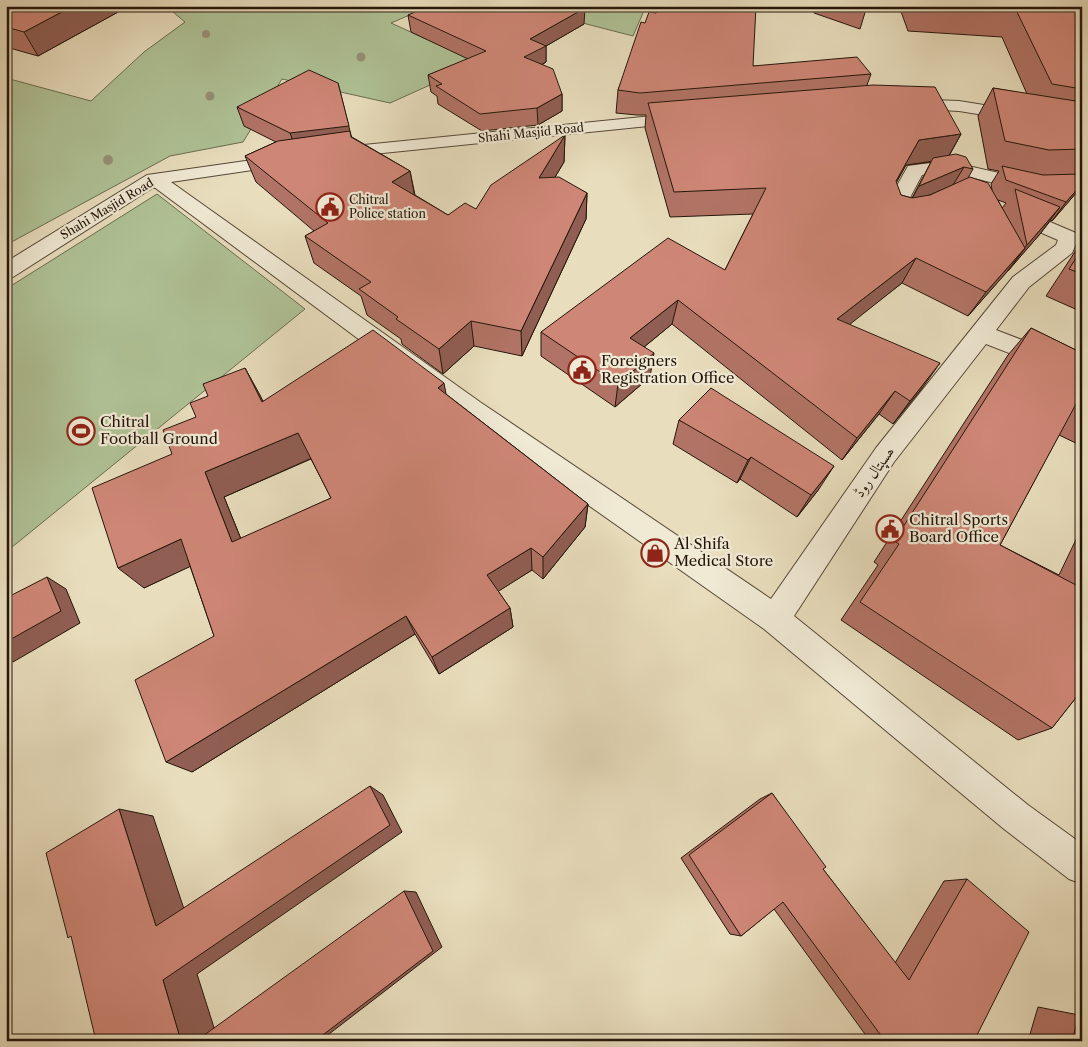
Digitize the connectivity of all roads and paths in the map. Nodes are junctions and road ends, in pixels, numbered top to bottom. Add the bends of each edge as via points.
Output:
1 (892, 104) edge
2 (700, 116) edge
3 (1082, 126) edge
4 (320, 156) edge
5 (300, 158) edge
6 (154, 179) junction
7 (1082, 184) edge
8 (990, 205) edge
9 (929, 207) edge
10 (6, 272) edge
11 (982, 333) junction
12 (1082, 377) edge
13 (774, 618) junction
14 (1082, 866) edge

1 - 3 street via 959,106
2 - 4 street, Shahi Masjid Road via 369,148
5 - 6 street, Shahi Masjid Road
6 - 10 street, Shahi Masjid Road
6 - 13 street via 471,410
7 - 9 street via 1030,186 946,166 915,170 895,207 897,216
8 - 11 street, ھسپتال روڈ via 1069,237 1065,248 1021,282
11 - 12 street via 1043,357
11 - 13 street, ھسپتال روڈ via 885,455
13 - 14 street via 1016,817

